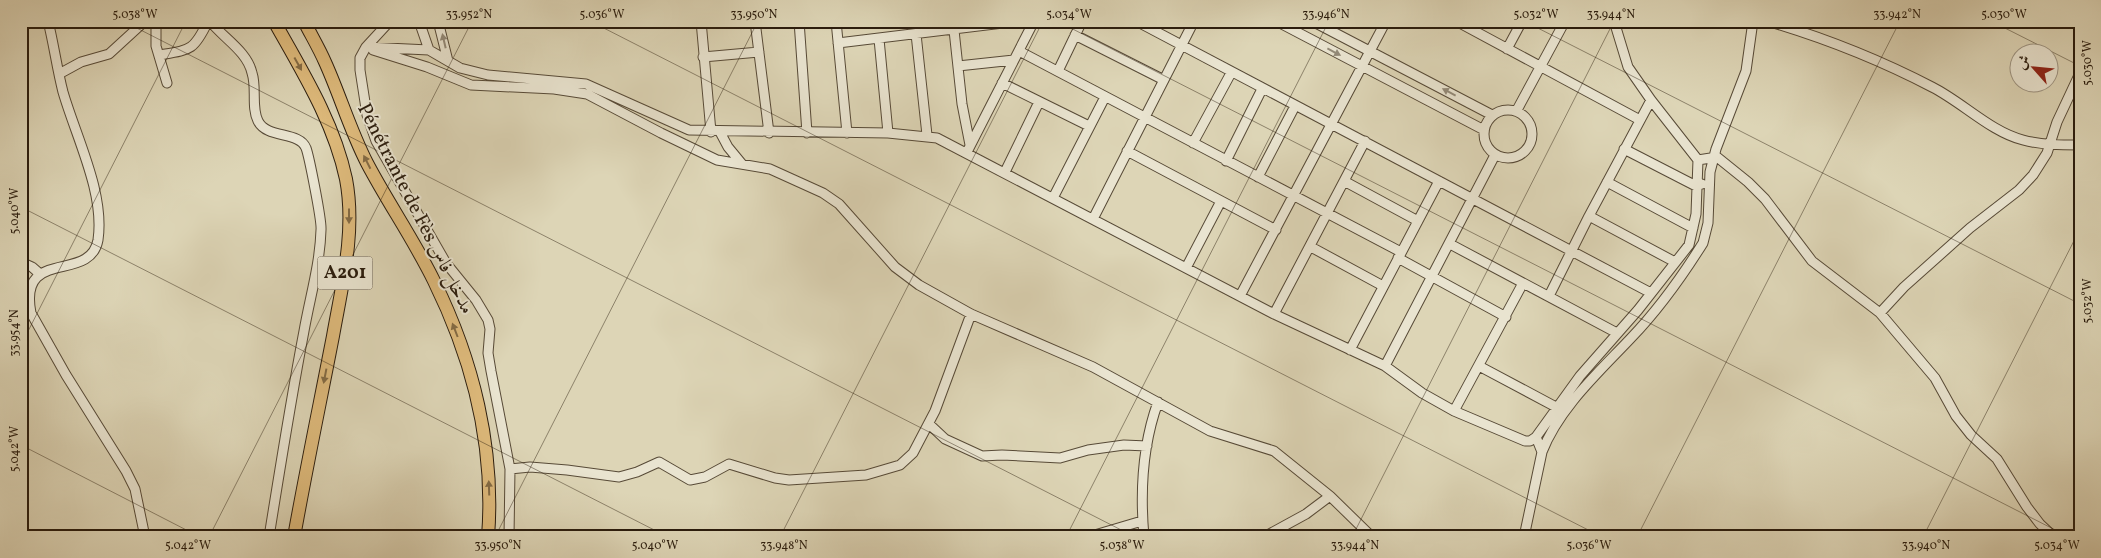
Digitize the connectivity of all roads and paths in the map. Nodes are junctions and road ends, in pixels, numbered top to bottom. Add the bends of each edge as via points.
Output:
1 (48, 21) edge
2 (145, 21) edge
3 (152, 21) edge
4 (209, 21) edge
5 (274, 21) edge
6 (304, 21) edge
7 (390, 21) edge
8 (419, 21) edge
9 (438, 21) edge
10 (701, 21) edge
11 (755, 21) edge
12 (799, 21) edge
13 (836, 21) edge
14 (1019, 21) edge
15 (1034, 21) edge
16 (1082, 21) edge
17 (1136, 21) edge
18 (1194, 21) edge
19 (1276, 21) edge
20 (1312, 21) edge
21 (1386, 21) edge
22 (1456, 21) edge
23 (1522, 21) edge
24 (1564, 21) edge
25 (1614, 21) edge
26 (1753, 21) edge
27 (1767, 21) edge
28 (953, 25) edge
29 (916, 34) junction
30 (1076, 35) junction
31 (879, 39) junction
32 (838, 43) junction
33 (1181, 46) junction
34 (366, 47) junction
35 (1507, 49) junction
36 (429, 50) junction
37 (1019, 51) junction
38 (1370, 51) junction
39 (759, 52) junction
40 (159, 55) junction
41 (703, 57) junction
42 (1014, 60) junction
43 (448, 62) junction
44 (958, 66) junction
45 (1362, 67) junction
46 (1539, 67) junction
47 (1058, 71) junction
48 (1231, 73) junction
49 (2080, 73) edge
50 (59, 74) junction
51 (1164, 80) junction
52 (167, 83) dead end
53 (1002, 83) junction
54 (1262, 89) junction
55 (1105, 97) junction
56 (1651, 100) junction
57 (1040, 102) junction
58 (1295, 106) junction
59 (1517, 110) junction
60 (1492, 115) junction
61 (1144, 116) junction
62 (1640, 120) junction
63 (1332, 124) junction
64 (1089, 126) junction
65 (1484, 130) junction
66 (716, 132) junction
67 (769, 133) junction
68 (847, 133) junction
69 (807, 134) junction
70 (888, 134) junction
71 (928, 135) junction
72 (1365, 142) junction
73 (1193, 143) junction
74 (2049, 145) junction
75 (2080, 145) edge
76 (968, 148) junction
77 (1624, 150) junction
78 (1127, 151) junction
79 (1494, 154) junction
80 (1714, 156) junction
81 (1698, 160) junction
82 (1226, 161) junction
83 (742, 164) junction
84 (1005, 172) junction
85 (1258, 177) junction
86 (1344, 181) junction
87 (1439, 181) junction
88 (1709, 181) junction
89 (1607, 182) junction
90 (1696, 186) junction
91 (1294, 196) junction
92 (1053, 198) junction
93 (1472, 198) junction
94 (1221, 201) junction
95 (1328, 214) junction
96 (1589, 216) junction
97 (1093, 219) junction
98 (1418, 220) junction
99 (1693, 228) junction
100 (1276, 230) junction
101 (1450, 244) junction
102 (1311, 247) junction
103 (1572, 251) junction
104 (1400, 255) junction
105 (21, 262) edge
106 (1675, 262) junction
107 (1186, 268) junction
108 (40, 274) junction
109 (1432, 276) junction
110 (1523, 283) junction
111 (1383, 286) junction
112 (1651, 293) junction
113 (1240, 296) junction
114 (1549, 296) junction
115 (1880, 313) junction
116 (971, 314) junction
117 (1274, 314) junction
118 (1506, 317) junction
119 (1618, 333) junction
120 (1350, 350) junction
121 (1385, 366) junction
122 (1479, 366) junction
123 (1158, 402) junction
124 (1556, 408) junction
125 (1454, 411) junction
126 (929, 424) junction
127 (1536, 437) junction
128 (1147, 446) junction
129 (1542, 452) junction
130 (510, 469) junction
131 (1330, 496) junction
132 (1142, 521) junction
133 (146, 537) edge
134 (269, 537) edge
135 (294, 537) edge
136 (488, 537) edge
137 (509, 537) edge
138 (1088, 537) edge
139 (1144, 537) edge
140 (1264, 537) edge
141 (1372, 537) edge
142 (1524, 537) edge
143 (2054, 537) edge

1 - 50 street
2 - 50 street via 108,54 81,62
3 - 40 street via 156,25
4 - 40 street via 195,45
4 - 134 street via 248,59 259,123 264,129 296,140 306,149 322,228
5 -> 135 highway, Pénétrante de Fès مدخل فاس / A201 via 335,140 349,207 345,269
136 -> 6 highway, Pénétrante de Fès مدخل فاس via 488,468 484,430 463,352 434,280 366,161 325,61
7 - 34 street
8 - 36 street
43 -> 9 street
10 - 41 street
11 - 39 street
12 - 69 street
13 - 32 street
14 - 28 street
15 - 37 street
16 - 30 street
17 - 33 street
18 - 33 street
19 -> 45 street
20 - 38 street
21 - 38 street
22 - 35 street
23 - 35 street
24 - 46 street
25 - 56 street via 1628,67
26 - 80 street via 1746,71
27 - 74 street via 1816,35 1878,60 1935,88 2007,134
28 - 29 street
28 - 44 street
29 - 31 street
29 - 71 street
30 - 47 street
30 - 51 street
31 - 32 street
31 - 70 street
32 - 68 street
33 - 48 street
33 - 51 street
34 - 36 street
34 - 83 street via 471,85 588,94 717,160
34 - 130 street via 360,58 360,70 367,115 376,141 446,263 488,320 491,371
35 - 46 street
36 - 43 street
37 - 42 street
37 - 47 street
38 - 45 street
60 -> 38 street
39 - 41 street
39 - 67 street
40 - 52 street
41 - 66 street
42 - 44 street
42 - 53 street
43 - 66 street via 488,75 586,84 680,128
44 - 76 street
45 - 63 street
45 - 65 street
46 - 59 street
46 - 62 street
47 - 55 street
48 - 54 street
48 - 73 street
49 - 74 street
50 - 108 street via 96,197 99,229 96,248 86,259
51 - 61 street
53 - 57 street
53 - 76 street
54 - 58 street
54 - 82 street
55 - 61 street
55 - 64 street
56 - 62 street
56 - 81 street
57 - 64 street
57 - 84 street
58 - 63 street
58 - 85 street
59 - 60 street via 1508,109
59 - 79 street via 1531,127 1530,144 1520,155 1512,158
60 - 65 street
61 - 73 street
61 - 78 street
62 - 77 street
63 - 72 street
63 - 91 street
64 - 92 street
65 - 79 street via 1487,147
66 - 67 street
66 - 83 street
67 - 69 street
68 - 69 street
68 - 70 street
70 - 71 street
71 - 76 street
72 - 86 street
72 - 87 street
73 - 82 street
74 - 75 street
74 - 115 street via 2044,160 2019,190 1959,238
76 - 84 street
77 - 89 street
77 - 90 street
78 - 94 street
78 - 97 street
79 - 93 street
80 - 81 street
80 - 88 street
80 - 115 street via 1765,199 1812,261
81 - 90 street
82 - 85 street
83 - 116 street via 770,169 832,199 906,277
84 - 92 street
85 - 91 street
86 - 95 street
86 - 98 street
87 - 93 street
87 - 98 street
88 - 90 street
88 - 129 street via 1708,223 1696,254 1632,338 1610,357 1554,427
89 - 96 street
89 - 99 street
90 - 99 street
91 - 95 street
91 - 100 street
92 - 97 street
93 - 101 street
93 - 103 street
94 - 100 street
94 - 107 street
95 - 102 street
95 - 104 street
96 - 103 street
96 - 106 street
97 - 107 street
98 - 104 street
99 - 106 street via 1688,245
100 - 113 street
101 - 109 street
101 - 110 street
102 - 111 street
102 - 117 street
103 - 112 street
103 - 114 street
104 - 109 street
104 - 111 street
105 - 108 street
106 - 112 street
107 - 113 street
108 - 133 street via 29,294 32,314 126,471 135,489
109 - 118 street
109 - 121 street
110 - 114 street
110 - 118 street
111 - 120 street
112 - 119 street
113 - 117 street
114 - 119 street
115 - 143 street via 1934,378 1970,436 1997,459 2040,524
116 - 123 street via 1093,367
116 - 126 street
117 - 120 street
118 - 122 street
119 - 124 street
120 - 121 street
121 - 125 street
122 - 124 street
122 - 125 street
123 - 128 street
123 - 131 street via 1221,436 1268,448
124 - 127 street
125 - 127 street via 1525,441
126 - 128 street via 945,439 982,456 1060,458 1124,444
126 - 130 street via 904,463 866,475 782,480 729,464 705,477 690,480 659,462 619,477 530,467
127 - 129 street
128 - 132 street via 1142,475
129 - 142 street
130 - 137 street
131 - 140 street via 1306,514
131 - 141 street
132 - 138 street
132 - 139 street

